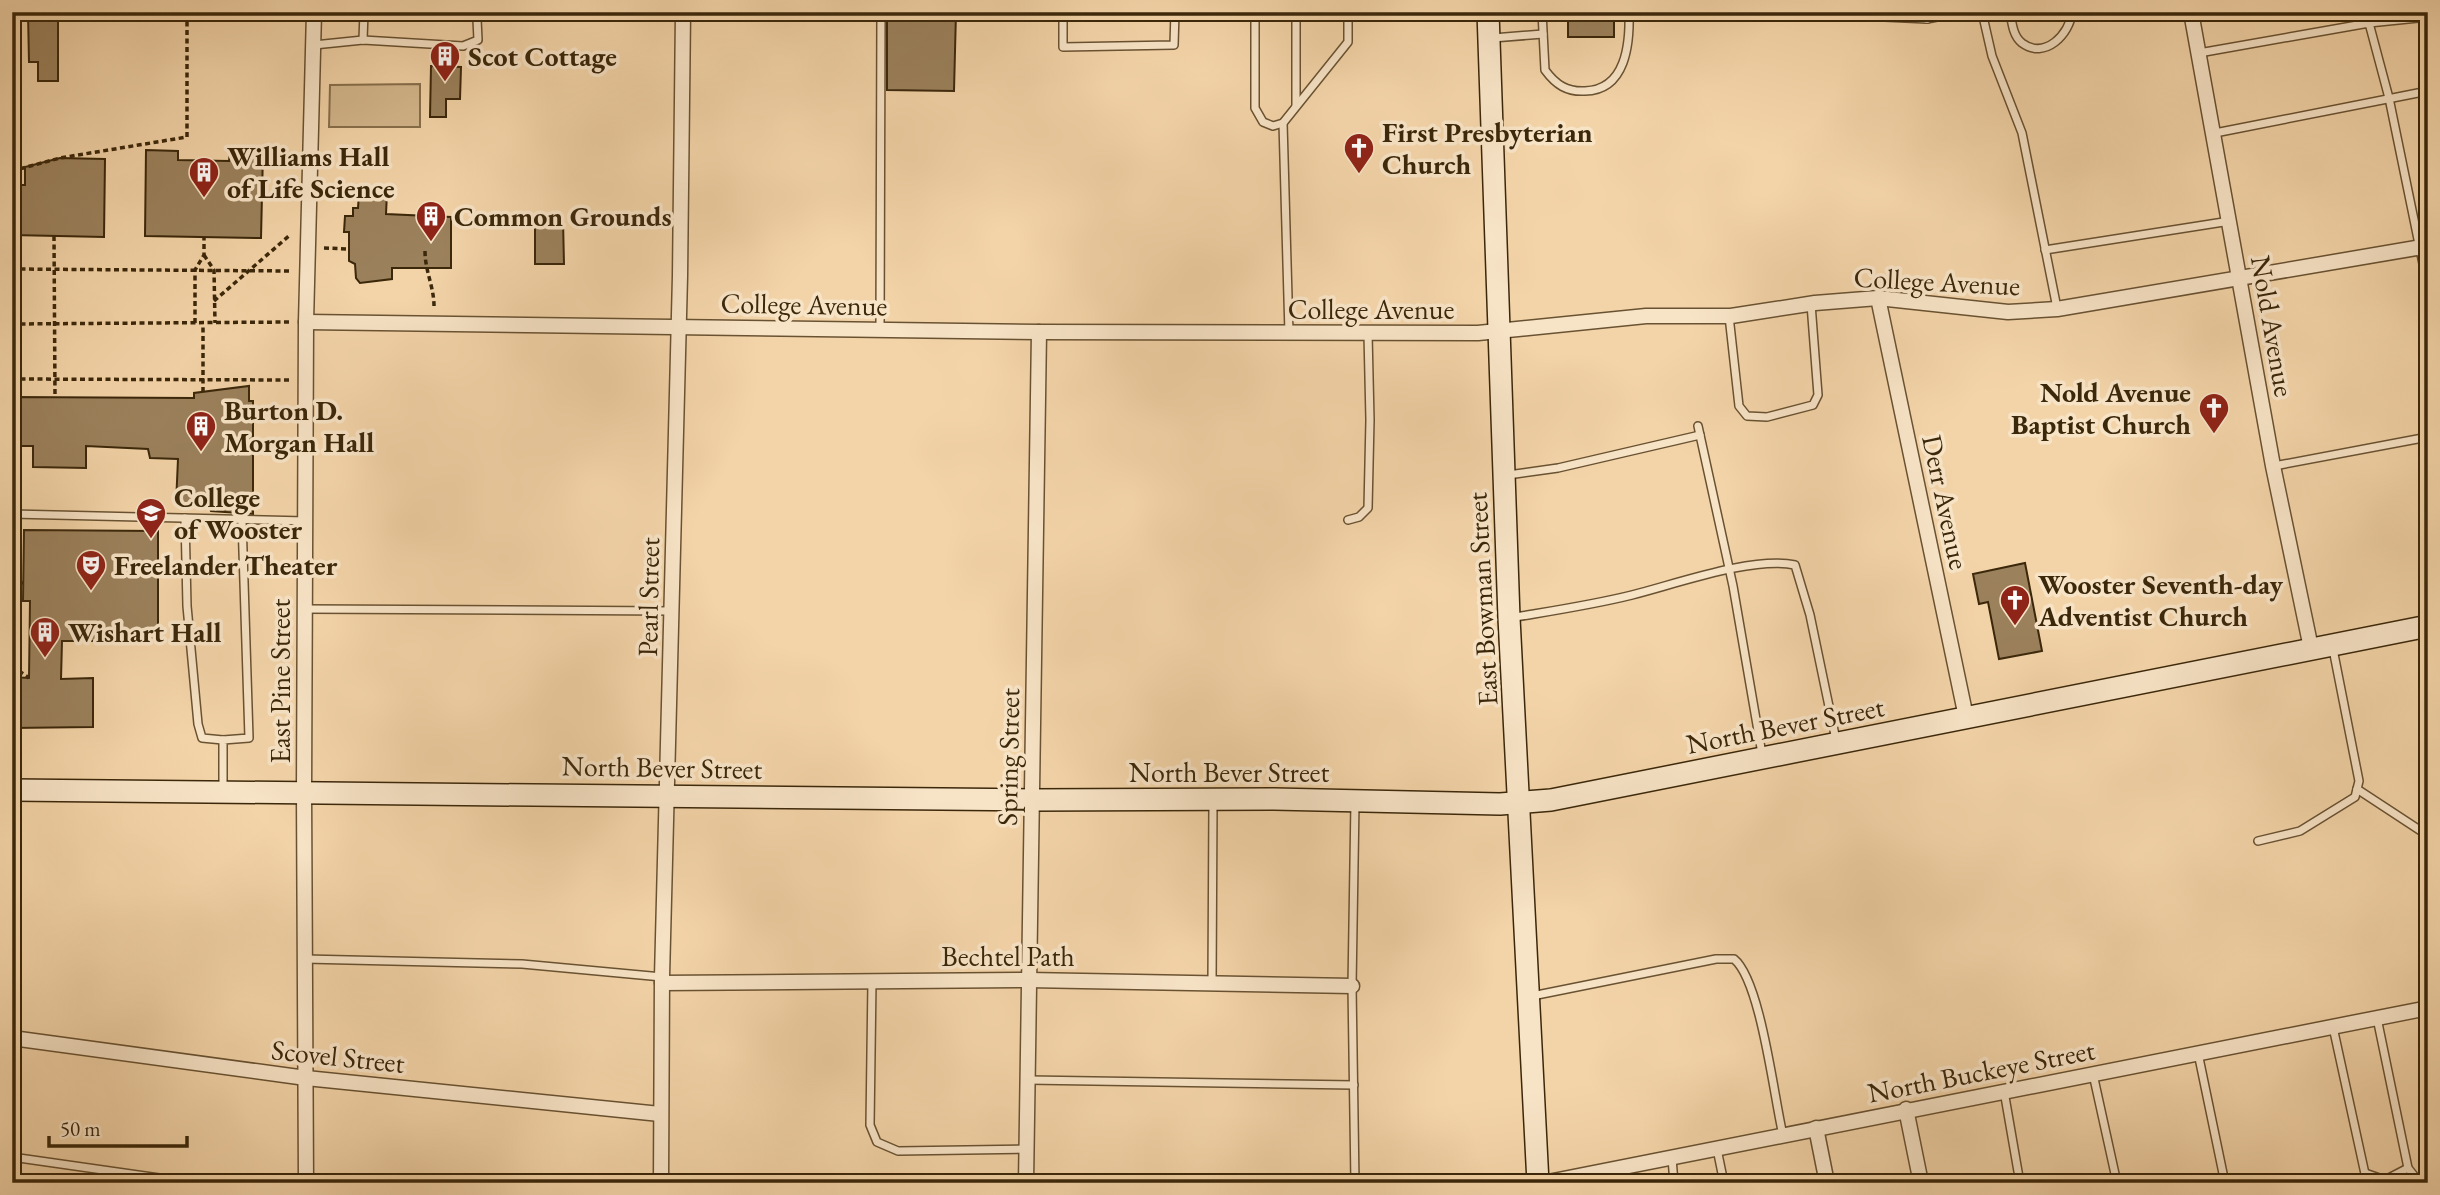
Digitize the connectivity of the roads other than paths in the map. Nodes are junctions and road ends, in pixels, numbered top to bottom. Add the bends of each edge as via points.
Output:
1 (314, 12) edge
2 (363, 12) edge
3 (470, 12) edge
4 (683, 12) edge
5 (881, 12) edge
6 (1063, 12) edge
7 (1175, 12) edge
8 (1255, 12) edge
9 (1296, 12) edge
10 (1348, 12) edge
11 (1488, 12) edge
12 (1542, 12) edge
13 (1629, 12) edge
14 (1778, 12) edge
15 (1961, 12) edge
16 (1982, 12) edge
17 (2010, 12) edge
18 (2072, 12) edge
19 (2190, 12) edge
20 (2360, 12) edge
21 (1926, 15) edge
22 (2388, 17) edge
23 (2428, 17) edge
24 (2369, 23) junction
25 (1543, 34) junction
26 (1489, 39) junction
27 (363, 40) junction
28 (314, 45) junction
29 (2199, 53) junction
30 (2428, 91) edge
31 (2389, 98) junction
32 (1296, 107) junction
33 (1283, 123) junction
34 (2215, 133) junction
35 (2230, 221) junction
36 (2424, 247) edge
37 (2045, 250) junction
38 (2240, 278) junction
39 (2428, 288) edge
40 (1878, 298) junction
41 (1811, 304) junction
42 (2057, 309) junction
43 (1729, 316) junction
44 (306, 322) junction
45 (678, 327) junction
46 (880, 330) junction
47 (1039, 332) junction
48 (1498, 333) junction
49 (1289, 334) junction
50 (1367, 334) junction
51 (1698, 426) dead end
52 (1700, 435) junction
53 (2428, 437) edge
54 (2273, 466) junction
55 (1504, 475) junction
56 (12, 514) edge
57 (185, 518) junction
58 (242, 520) junction
59 (1348, 520) dead end
60 (305, 521) junction
61 (1730, 571) junction
62 (305, 609) junction
63 (673, 611) junction
64 (1509, 618) junction
65 (2428, 626) edge
66 (2322, 646) junction
67 (1966, 717) junction
68 (223, 740) junction
69 (1837, 743) junction
70 (1763, 759) junction
71 (2357, 789) junction
72 (12, 790) edge
73 (223, 792) junction
74 (303, 793) junction
75 (668, 794) junction
76 (1213, 799) junction
77 (1032, 800) junction
78 (1356, 800) junction
79 (1520, 803) junction
80 (2428, 830) edge
81 (2258, 841) dead end
82 (305, 959) junction
83 (663, 980) junction
84 (1028, 980) junction
85 (872, 981) junction
86 (1212, 983) junction
87 (1352, 986) junction
88 (1529, 997) junction
89 (2428, 1008) edge
90 (2377, 1018) junction
91 (2333, 1027) junction
92 (12, 1038) edge
93 (2198, 1053) junction
94 (2093, 1074) junction
95 (306, 1078) junction
96 (1028, 1080) junction
97 (1354, 1085) junction
98 (2004, 1091) junction
99 (1906, 1109) junction
100 (660, 1114) junction
101 (1816, 1128) junction
102 (1783, 1136) junction
103 (1028, 1149) junction
104 (1717, 1149) junction
105 (12, 1157) edge
106 (1672, 1158) junction
107 (2408, 1168) junction
108 (2365, 1173) junction
109 (194, 1183) edge
110 (306, 1183) edge
111 (662, 1183) edge
112 (1026, 1183) edge
113 (1355, 1183) edge
114 (1538, 1183) edge
115 (1543, 1183) edge
116 (1674, 1183) edge
117 (1724, 1183) edge
118 (1827, 1183) edge
119 (1921, 1183) edge
120 (2020, 1183) edge
121 (2117, 1183) edge
122 (2225, 1183) edge
123 (2367, 1183) edge
124 (2420, 1183) edge

1 - 28 street, East Pine Street
2 - 27 lane
3 - 27 lane via 477,19 478,40 463,46
4 - 45 street, Pearl Street
5 - 46 lane
6 - 7 lane via 1063,47 1174,45
8 - 33 lane via 1255,108 1263,122 1273,127
9 - 32 lane
10 - 32 lane via 1348,43
11 - 26 main road, East Bowman Street
12 - 25 lane
13 - 25 lane via 1628,52 1609,85 1599,91 1568,91 1549,75 1543,63
14 - 21 lane
15 - 21 lane
16 - 37 lane via 2022,132
17 - 18 lane via 2014,33 2022,43 2037,47 2065,36
19 - 29 street, Nold Avenue
20 - 24 lane
22 - 23 lane
22 - 24 lane
24 - 29 lane
24 - 31 lane
25 - 26 lane
26 - 48 main road, East Bowman Street
27 - 28 lane
28 - 44 street, East Pine Street
29 - 34 street, Nold Avenue
30 - 31 lane
31 - 34 lane
31 - 36 lane
32 - 33 lane
33 - 49 lane
34 - 35 street, Nold Avenue
35 - 37 lane
35 - 38 street, Nold Avenue
36 - 38 street, College Avenue
36 - 39 lane
37 - 42 lane
38 - 42 street, College Avenue
38 - 54 street, Nold Avenue
40 - 41 street, College Avenue
40 - 42 street, College Avenue via 2008,312
40 - 67 street, Derr Avenue
41 - 43 street, College Avenue
41 - 43 lane via 1818,395 1813,405 1768,417 1747,416 1740,407
43 - 48 street, College Avenue via 1646,316
44 - 45 street, College Avenue
44 - 60 street, East Pine Street
45 - 46 street, College Avenue
45 - 63 street, Pearl Street
46 - 47 street, College Avenue
47 - 49 street, College Avenue
47 - 77 street, Spring Street
48 - 50 street, College Avenue
48 - 55 main road, East Bowman Street
49 - 50 street, College Avenue
50 - 59 lane via 1367,508
51 - 52 lane
52 - 55 lane via 1558,468
52 - 61 lane
53 - 54 lane
54 - 66 street, Nold Avenue
55 - 64 main road, East Bowman Street
56 - 57 lane
57 - 58 lane
57 - 68 lane via 187,606 198,724 202,738
58 - 60 lane
58 - 68 lane via 249,738
60 - 62 street, East Pine Street
61 - 64 lane via 1588,605
61 - 69 lane via 1778,562 1796,565
61 - 70 lane
62 - 63 lane
62 - 74 street, East Pine Street
63 - 75 street, Pearl Street
64 - 79 main road, East Bowman Street
65 - 66 main road, North Bever Street
66 - 67 main road, North Bever Street
66 - 71 lane
67 - 69 main road, North Bever Street
68 - 73 lane
69 - 70 main road, North Bever Street
70 - 79 main road, North Bever Street
71 - 80 lane via 2421,831
71 - 81 lane via 2355,797 2300,831
72 - 73 main road, North Bever Street
73 - 74 main road, North Bever Street
74 - 75 main road, North Bever Street
74 - 82 street, East Pine Street
75 - 77 main road, North Bever Street
75 - 83 street, Pearl Street
76 - 77 main road, North Bever Street
76 - 78 main road, North Bever Street
76 - 86 lane
77 - 84 street, Spring Street
78 - 79 main road, North Bever Street
78 - 87 lane
79 - 88 main road, East Bowman Street
82 - 83 lane via 522,964
82 - 95 street, East Pine Street
83 - 85 street, Bechtel Path
83 - 100 street, Pearl Street
84 - 85 street, Bechtel Path
84 - 86 street, Bechtel Path
84 - 96 street, Spring Street
85 - 103 lane via 870,1125 877,1142 898,1151
86 - 87 street, Bechtel Path
87 - 97 lane
88 - 102 lane via 1734,959 1743,968 1756,1007
88 - 114 main road, East Bowman Street
89 - 90 street, North Buckeye Street
90 - 91 street, North Buckeye Street
90 - 107 lane
91 - 93 street, North Buckeye Street
91 - 108 lane
92 - 95 street, Scovel Street
93 - 94 street, North Buckeye Street
93 - 122 lane
94 - 98 street, North Buckeye Street
94 - 121 lane
95 - 100 street, Scovel Street
95 - 110 street, East Pine Street
96 - 97 lane
96 - 103 street, Spring Street
97 - 113 lane
98 - 99 street, North Buckeye Street
98 - 120 lane
99 - 101 street, North Buckeye Street
99 - 119 street
100 - 111 street, Pearl Street
101 - 102 street, North Buckeye Street
101 - 118 street
102 - 104 street, North Buckeye Street
103 - 112 street, Spring Street
104 - 106 street, North Buckeye Street
104 - 117 lane
105 - 109 lane
106 - 115 street, North Buckeye Street
106 - 116 lane
107 - 108 lane via 2385,1180
107 - 124 lane
108 - 123 lane

